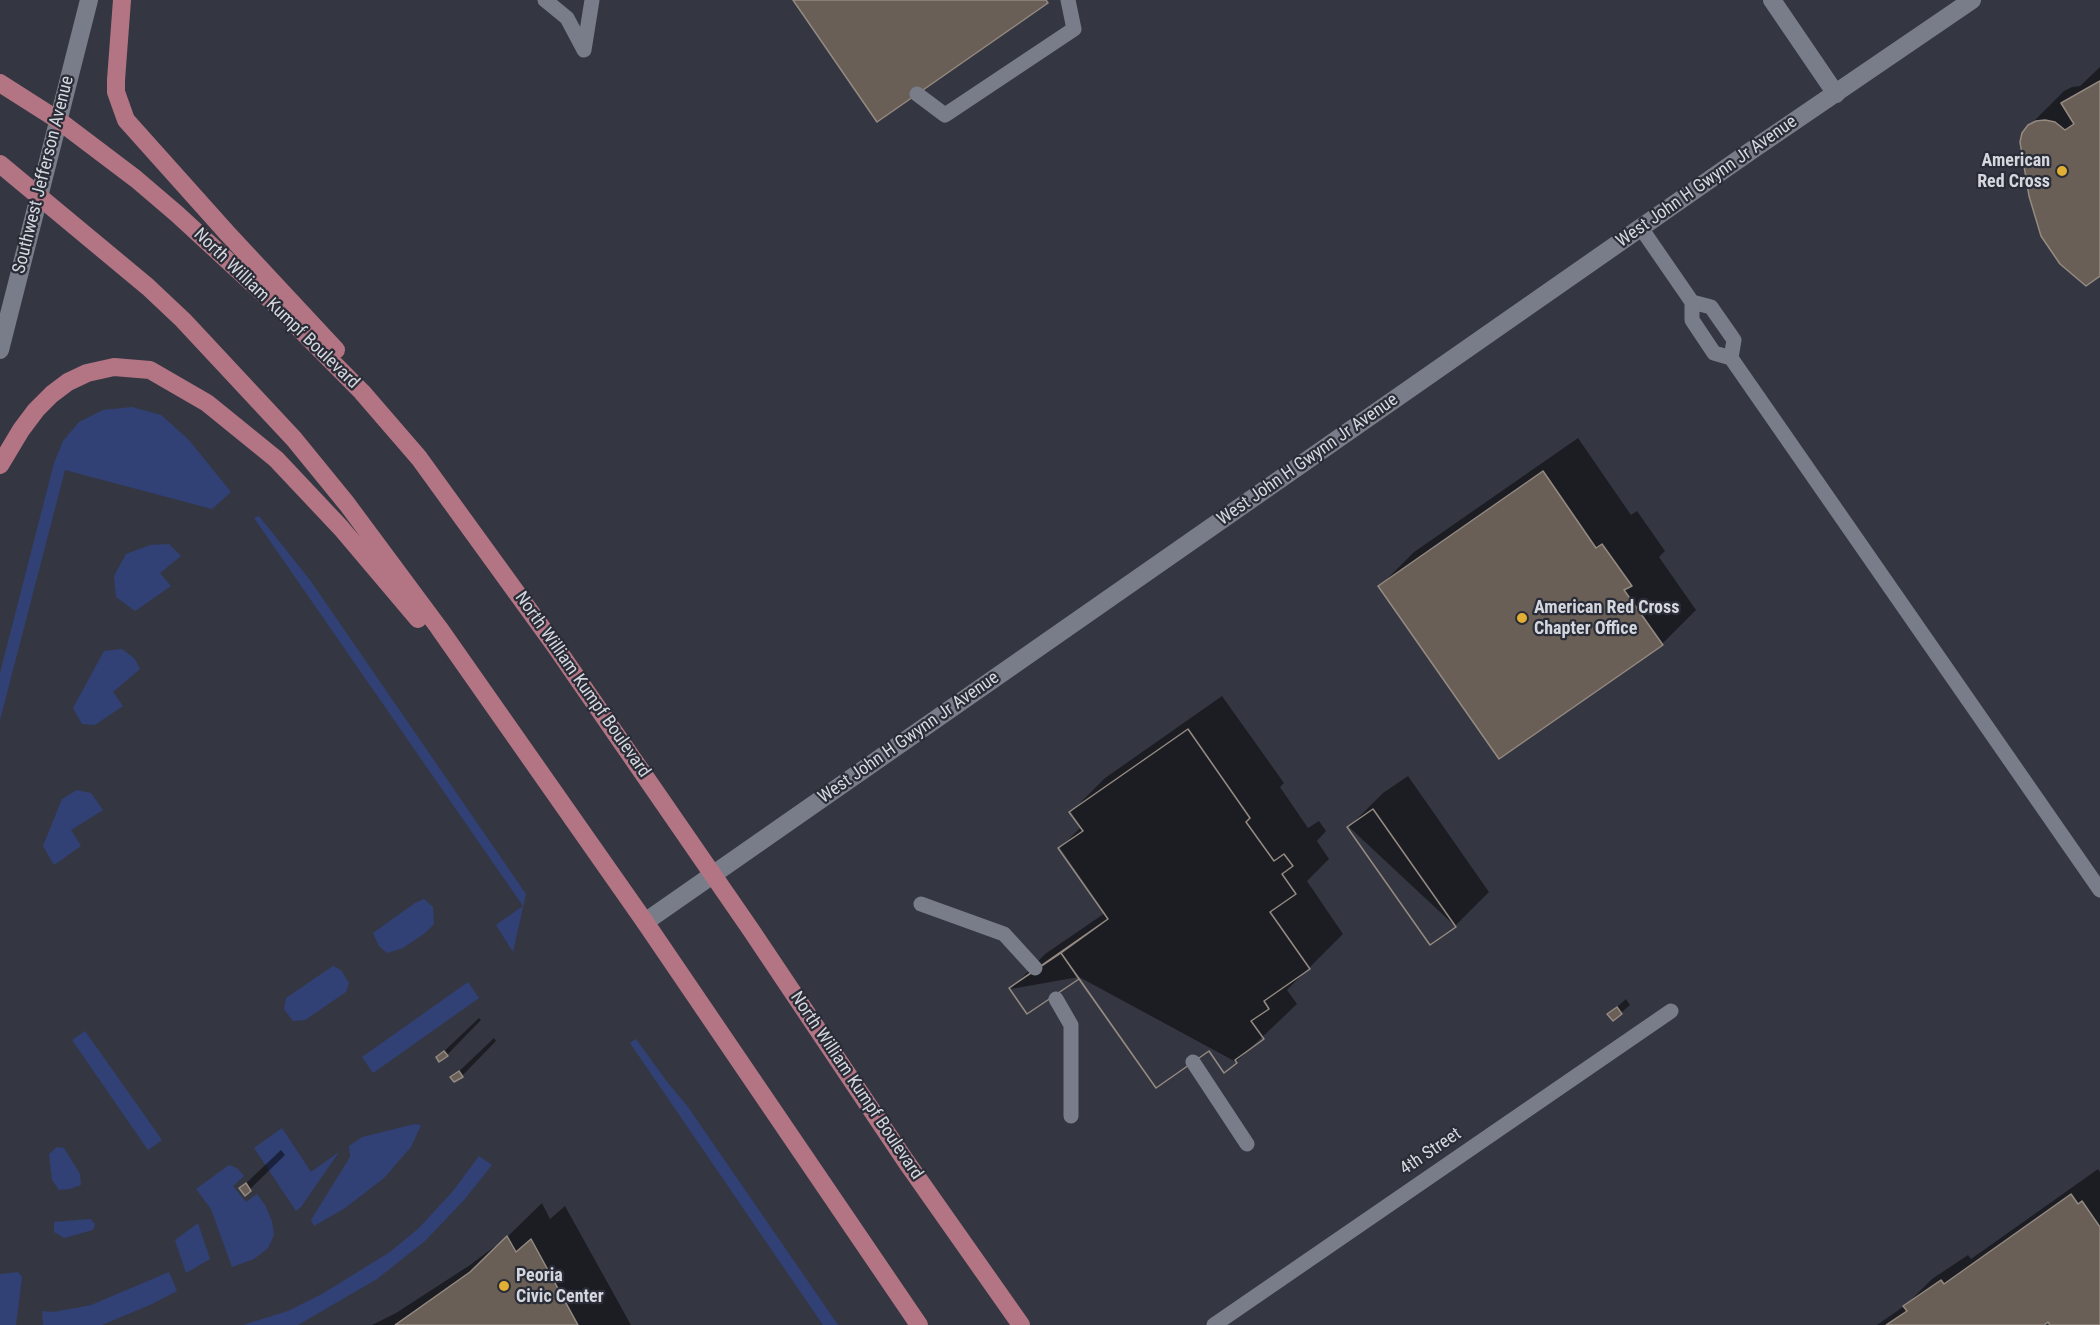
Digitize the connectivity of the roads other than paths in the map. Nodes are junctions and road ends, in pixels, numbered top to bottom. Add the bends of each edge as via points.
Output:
1 (89, 0) edge
2 (122, 0) edge
3 (544, 0) edge
4 (592, 0) edge
5 (1068, 0) edge
6 (1772, 0) edge
7 (1972, 0) edge
8 (0, 83) edge
9 (917, 94) dead end
10 (1836, 94) junction
11 (58, 120) junction
12 (0, 165) edge
13 (38, 196) junction
14 (1641, 228) junction
15 (1692, 302) junction
16 (0, 350) edge
17 (1731, 358) junction
18 (0, 465) edge
19 (511, 583) junction
20 (524, 748) junction
21 (712, 875) junction
22 (2100, 890) edge
23 (921, 904) dead end
24 (645, 922) junction
25 (1035, 968) dead end
26 (1056, 999) dead end
27 (1671, 1011) dead end
28 (1193, 1062) dead end
29 (1071, 1116) dead end
30 (1247, 1144) dead end
31 (920, 1325) edge
32 (1021, 1325) edge
33 (1214, 1325) edge

1 - 11 street, Southwest Jefferson Avenue
2 - 19 main road via 116,92 126,120 365,381 426,456
3 - 4 lane via 567,18 584,50
5 - 9 lane via 1074,29 945,115
6 - 10 street
7 - 10 street, West John H Gwynn Jr Avenue
8 - 11 main road, North William Kumpf Boulevard
10 - 14 street, West John H Gwynn Jr Avenue
11 - 13 street, Southwest Jefferson Avenue
11 - 19 main road, North William Kumpf Boulevard via 146,187 279,308 362,392 411,448
12 - 13 main road
13 - 16 street, Southwest Jefferson Avenue
13 - 20 main road via 183,320 294,439 440,628
14 - 15 lane
14 - 21 street, West John H Gwynn Jr Avenue
15 - 17 lane via 1692,320 1714,353
15 - 17 lane via 1711,307 1734,340
17 - 22 lane
18 - 20 main road via 36,410 68,382 87,373 121,367 150,370 163,376 207,403 293,476 380,573
19 - 21 main road, North William Kumpf Boulevard
20 - 24 main road
21 - 24 street, West John H Gwynn Jr Avenue
21 - 32 main road, North William Kumpf Boulevard
23 - 25 lane via 1004,934
24 - 31 main road
26 - 29 lane via 1071,1024
27 - 33 lane, 4th Street
28 - 30 lane

